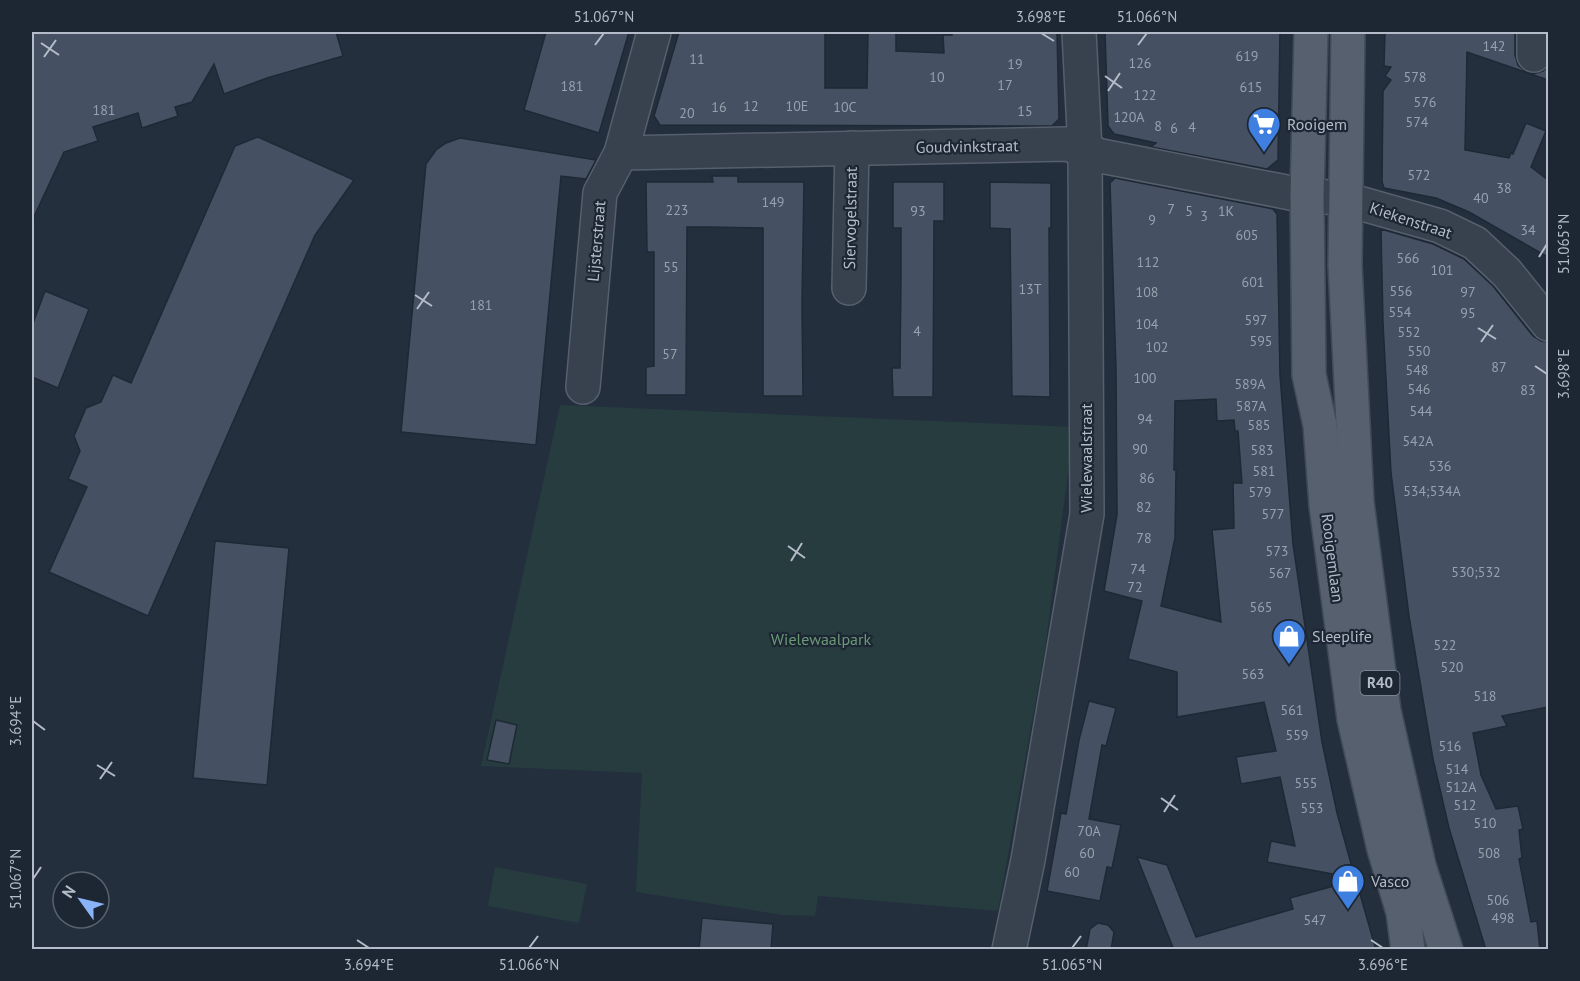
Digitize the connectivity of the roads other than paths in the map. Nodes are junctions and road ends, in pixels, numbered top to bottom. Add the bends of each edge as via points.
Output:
1 (654, 32) edge
2 (1079, 32) edge
3 (1311, 32) edge
4 (1348, 32) edge
5 (852, 148) junction
6 (1085, 150) junction
7 (621, 153) junction
8 (1307, 196) junction
9 (1345, 199) junction
10 (849, 288) dead end
11 (1548, 324) edge
12 (583, 387) dead end
13 (1009, 950) edge
14 (1408, 950) edge
15 (1446, 950) edge

1 - 7 street, Lijsterstraat
2 - 6 street, Wielewaalstraat
3 - 8 main road, Rooigemlaan / R40
4 - 9 main road, Rooigemlaan / R40
5 - 6 street, Goudvinkstraat via 1067,144
5 - 7 street, Goudvinkstraat
5 - 10 street, Siervogelstraat
6 - 8 street, Goudvinkstraat
6 - 13 street, Wielewaalstraat via 1087,514
7 - 12 street, Lijsterstraat via 600,193
8 - 9 street
8 - 14 main road, Rooigemlaan / R40 via 1310,375 1320,425 1326,505 1354,718 1403,912
9 - 11 street, Kiekenstraat via 1440,226 1475,243 1507,273
9 - 15 main road, Rooigemlaan / R40 via 1357,502 1384,711 1419,866

